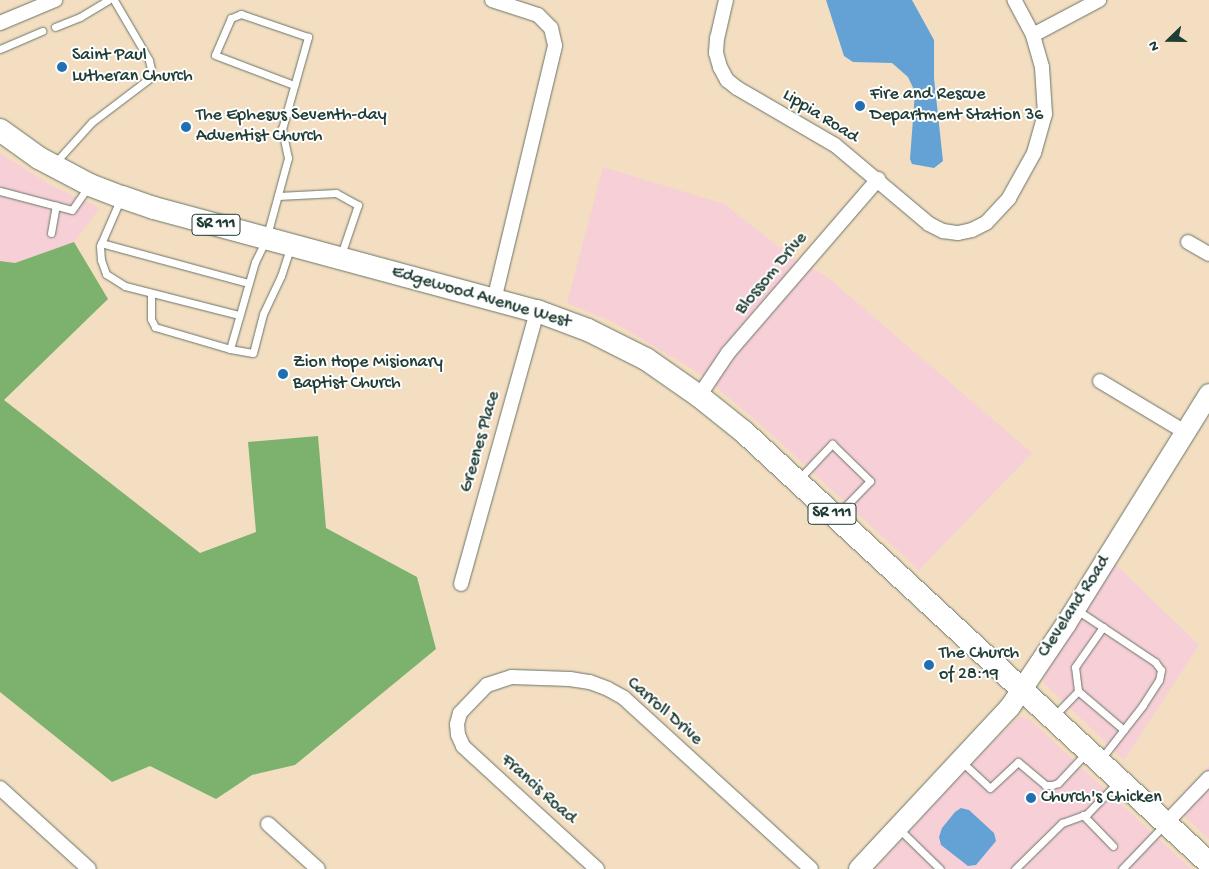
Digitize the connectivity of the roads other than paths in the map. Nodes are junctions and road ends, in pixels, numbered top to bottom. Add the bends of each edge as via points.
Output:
1 (55, 0) edge
2 (108, 0) edge
3 (114, 0) edge
4 (492, 0) edge
5 (726, 0) edge
6 (1014, 0) edge
7 (1099, 0) edge
8 (0, 23) edge
9 (55, 27) dead end
10 (42, 31) dead end
11 (1033, 35) junction
12 (0, 49) edge
13 (294, 85) junction
14 (0, 130) edge
15 (53, 165) junction
16 (878, 179) junction
17 (90, 185) junction
18 (0, 191) edge
19 (278, 196) junction
20 (122, 197) junction
21 (56, 205) junction
22 (52, 233) dead end
23 (266, 238) junction
24 (1188, 242) dead end
25 (101, 243) junction
26 (291, 245) junction
27 (1209, 254) edge
28 (340, 258) junction
29 (248, 283) junction
30 (152, 295) junction
31 (494, 300) junction
32 (537, 311) junction
33 (239, 315) junction
34 (230, 349) junction
35 (1100, 381) dead end
36 (1209, 394) edge
37 (699, 396) junction
38 (1185, 432) junction
39 (796, 481) junction
40 (835, 517) junction
41 (460, 584) dead end
42 (1075, 609) junction
43 (1103, 627) junction
44 (1022, 690) junction
45 (1078, 691) junction
46 (1052, 718) junction
47 (1124, 730) junction
48 (458, 735) joint
49 (1094, 756) junction
50 (960, 760) junction
51 (1209, 778) edge
52 (1120, 780) junction
53 (0, 788) edge
54 (1083, 815) junction
55 (1166, 823) junction
56 (268, 824) dead end
57 (898, 828) junction
58 (1114, 846) dead end
59 (1209, 863) edge
60 (89, 869) edge
61 (318, 869) edge
62 (597, 869) edge
63 (811, 869) edge
64 (859, 869) edge
65 (940, 869) edge
66 (1016, 869) edge
67 (1122, 869) edge

1 - 8 street
2 - 9 lane
3 - 15 lane via 149,60 150,78 92,122
4 - 31 street via 538,15 546,21 555,46
5 - 16 street, Lippia Road via 716,53 727,80 835,145
6 - 11 street
7 - 11 street
10 - 12 lane
11 - 16 street, Lippia Road via 1042,67 1045,114 1034,153 1010,198 986,223 958,233 943,230 929,224
13 - 13 lane via 308,38 240,14 231,18 215,55
13 - 19 lane via 282,129 288,158
14 - 15 main road, Edgewood Avenue West / SR 111
15 - 17 main road, Edgewood Avenue West / SR 111
16 - 37 street, Blossom Drive via 728,353
17 - 20 main road, Edgewood Avenue West / SR 111
17 - 21 lane via 72,210
18 - 21 lane
19 - 23 lane
19 - 28 lane via 336,193 358,205
20 - 23 main road, Edgewood Avenue West / SR 111
20 - 25 lane
21 - 22 lane
23 - 26 main road, Edgewood Avenue West / SR 111
23 - 29 lane
24 - 27 street
25 - 29 lane
25 - 30 lane via 101,260 106,274 125,286
26 - 28 main road, Edgewood Avenue West / SR 111
26 - 34 lane via 264,314 253,353
28 - 31 main road, Edgewood Avenue West / SR 111
29 - 33 lane
30 - 33 lane
30 - 34 lane via 151,318 155,326
31 - 32 main road, Edgewood Avenue West / SR 111
32 - 37 main road, Edgewood Avenue West / SR 111 via 620,345
32 - 41 street, Greenes Place
33 - 34 lane
35 - 38 street
36 - 38 street, Cleveland Road
37 - 39 main road, Edgewood Avenue West / SR 111 via 744,432
38 - 42 street, Cleveland Road
39 - 40 main road, Edgewood Avenue West / SR 111
39 - 40 lane via 832,444 870,482
40 - 44 main road, Edgewood Avenue West / SR 111
42 - 43 lane
42 - 44 street, Cleveland Road
43 - 45 lane via 1075,667
43 - 47 lane via 1155,662 1161,670 1153,690
44 - 46 main road, Edgewood Avenue West / SR 111
44 - 50 street, Cleveland Road
45 - 46 lane
45 - 47 lane
46 - 49 main road, Edgewood Avenue West / SR 111
47 - 49 lane
48 - 62 street, Francis Road via 471,755
48 - 63 street, Carroll Drive via 460,714 477,692 498,680 512,676 590,682 624,698
49 - 50 lane via 1052,785 1045,785 1018,762 990,788
49 - 52 main road, Edgewood Avenue West / SR 111
50 - 57 street, Cleveland Road
51 - 55 street
52 - 54 lane
52 - 55 main road, Edgewood Avenue West / SR 111
53 - 60 street
54 - 58 lane
54 - 66 lane via 1062,823
55 - 59 main road, Edgewood Avenue West / SR 111
55 - 67 lane
56 - 61 street
57 - 64 street, Cleveland Road
57 - 65 lane

